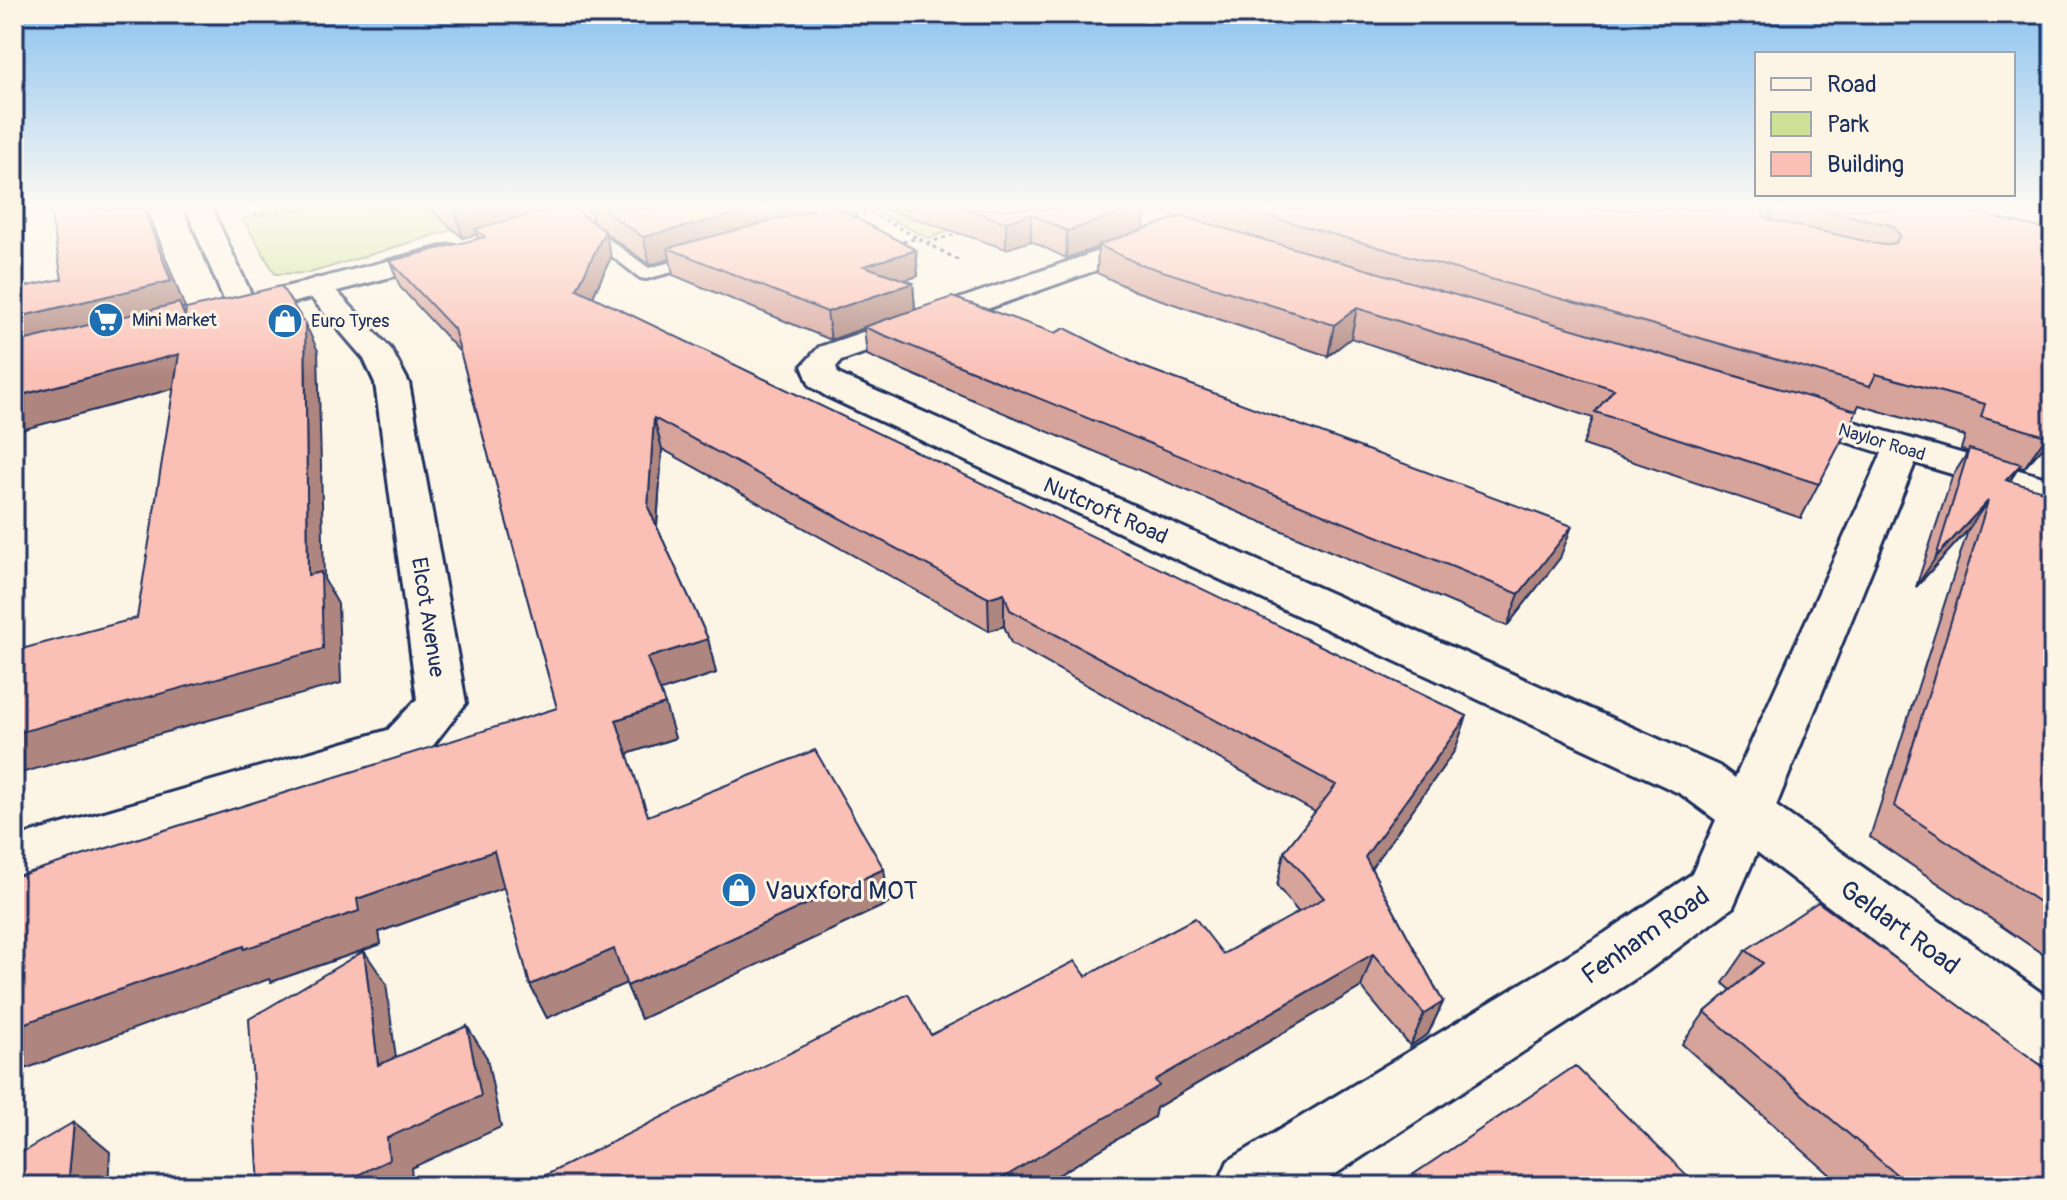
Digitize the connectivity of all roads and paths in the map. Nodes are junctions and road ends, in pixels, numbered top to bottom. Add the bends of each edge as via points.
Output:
1 (224, 265) edge
2 (402, 265) edge
3 (631, 265) edge
4 (680, 265) edge
5 (967, 265) edge
6 (1081, 265) edge
7 (317, 287) junction
8 (1011, 289) junction
9 (242, 307) junction
10 (199, 318) edge
11 (1756, 404) edge
12 (1903, 448) junction
13 (2053, 492) edge
14 (1748, 816) junction
15 (14, 861) edge
16 (2053, 1038) edge
17 (1253, 1186) edge

1 - 9 street
2 - 7 street
3 - 4 lane via 646,274
5 - 8 path
6 - 8 street, Nutcroft Road
7 - 9 street
7 - 15 street, Elcot Avenue via 379,356 392,383 442,703 406,744
8 - 14 street, Nutcroft Road via 830,354 819,366 822,379 1700,780
9 - 10 street
11 - 12 street, Naylor Road
12 - 13 street, Naylor Road
12 - 14 street, Fenham Road
14 - 16 street, Geldart Road
14 - 17 street, Fenham Road via 1713,890 1626,952

